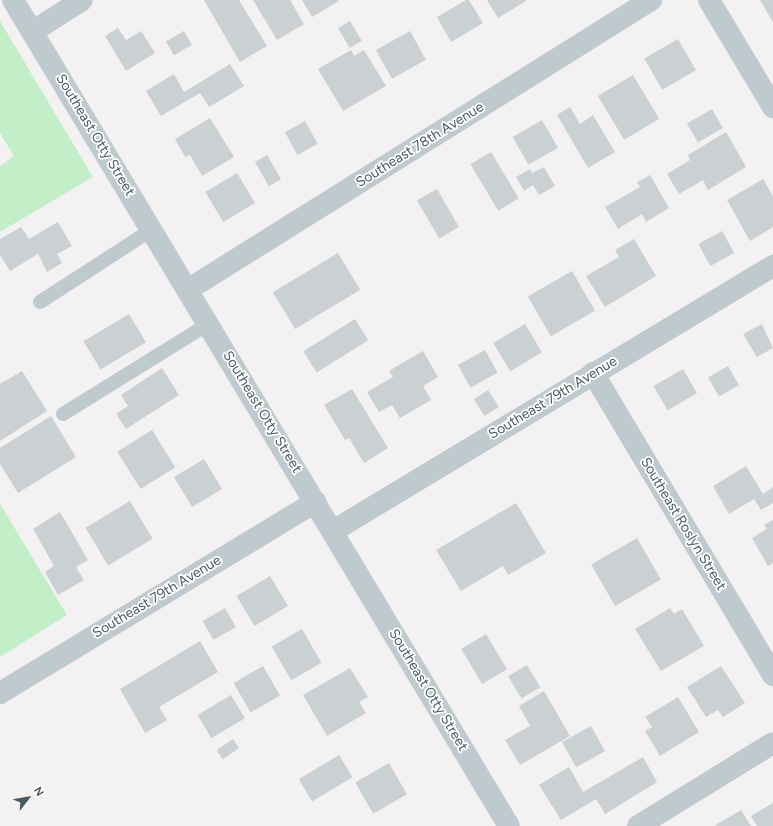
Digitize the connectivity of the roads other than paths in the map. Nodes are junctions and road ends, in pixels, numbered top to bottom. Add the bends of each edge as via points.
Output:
1 (13, 0) edge
2 (82, 0) edge
3 (651, 0) edge
4 (709, 0) edge
5 (32, 32) junction
6 (773, 107) edge
7 (153, 229) junction
8 (773, 266) edge
9 (189, 289) junction
10 (40, 302) dead end
11 (210, 323) junction
12 (593, 374) junction
13 (63, 414) dead end
14 (316, 502) junction
15 (333, 531) junction
16 (773, 675) edge
17 (0, 693) edge
18 (773, 743) edge
19 (509, 826) edge
20 (638, 826) edge

1 - 5 street, Southeast Otty Street
2 - 5 street
3 - 9 street, Southeast 78th Avenue
4 - 6 street
5 - 7 street, Southeast Otty Street
7 - 9 street, Southeast Otty Street
7 - 10 lane
8 - 12 street, Southeast 79th Avenue
9 - 11 street, Southeast Otty Street
11 - 13 lane
11 - 14 street, Southeast Otty Street
12 - 15 street, Southeast 79th Avenue
12 - 16 street, Southeast Roslyn Street
14 - 15 street, Southeast Otty Street
14 - 17 street, Southeast 79th Avenue
15 - 19 street, Southeast Otty Street
18 - 20 street

